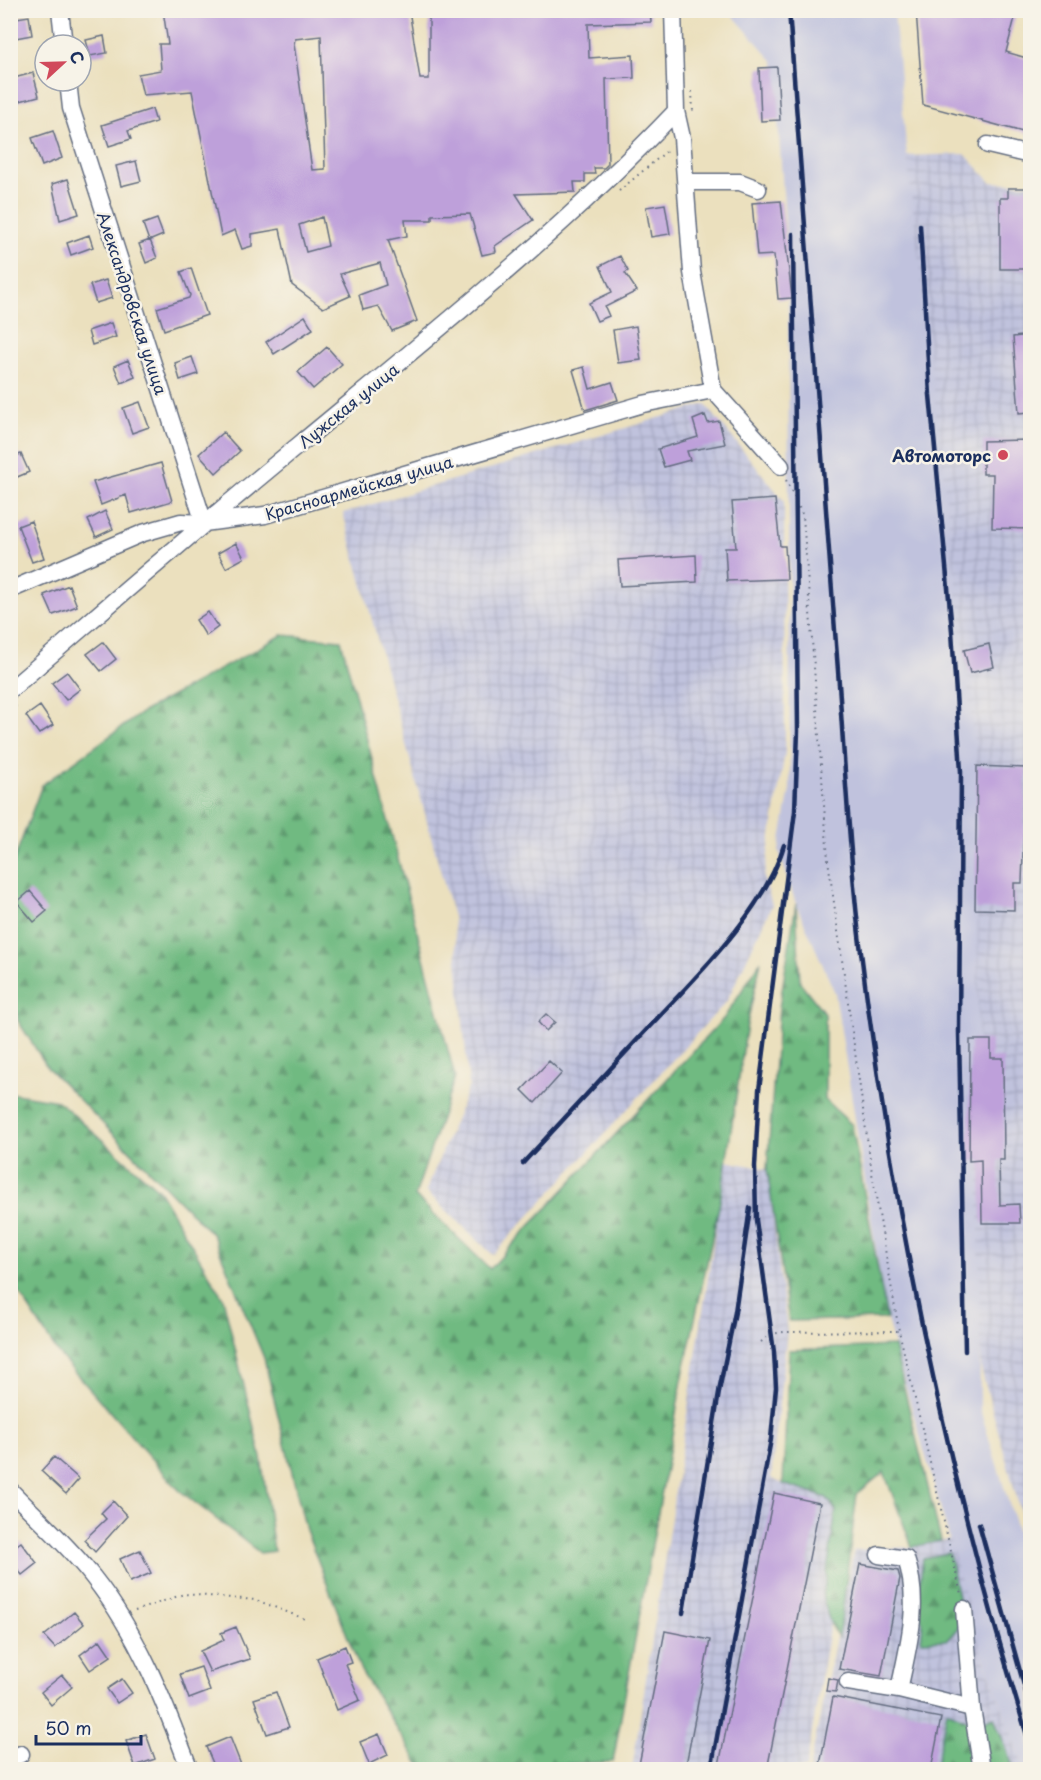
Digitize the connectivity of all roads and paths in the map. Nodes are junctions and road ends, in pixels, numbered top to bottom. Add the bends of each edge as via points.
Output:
1 (60, 10) edge
2 (673, 10) edge
3 (63, 33) edge
4 (69, 93) edge
5 (676, 111) junction
6 (988, 145) dead end
7 (1030, 155) edge
8 (686, 182) junction
9 (758, 189) dead end
10 (712, 390) junction
11 (781, 466) joint
12 (204, 523) junction
13 (11, 587) edge
14 (10, 690) edge
15 (899, 1331) junction
16 (761, 1342) dead end
17 (10, 1490) edge
18 (879, 1555) dead end
19 (963, 1609) joint
20 (122, 1617) junction
21 (305, 1618) dead end
22 (848, 1682) dead end
23 (899, 1690) junction
24 (972, 1708) junction
25 (190, 1770) edge
26 (982, 1770) edge

1 - 3 street
2 - 5 street
4 - 12 street, Александровская улица via 70,108
5 - 8 street
5 - 12 street, Лужская улица via 594,194 415,349
6 - 7 street
8 - 9 street via 740,182
8 - 10 street via 692,272
10 - 11 street
10 - 12 street, Красноармейская улица via 643,404 265,515
11 - 15 path via 803,516 828,860 872,1173
12 - 13 street, Красноармейская улица via 181,522 143,533
12 - 14 street, Лужская улица
15 - 16 path via 784,1332 771,1334
15 - 19 path
17 - 20 street via 93,1576
18 - 23 street via 906,1559 913,1580 913,1620
19 - 24 street
20 - 21 path via 151,1603 184,1594 256,1599
20 - 25 street via 159,1686
22 - 23 street
23 - 24 street
24 - 26 street

